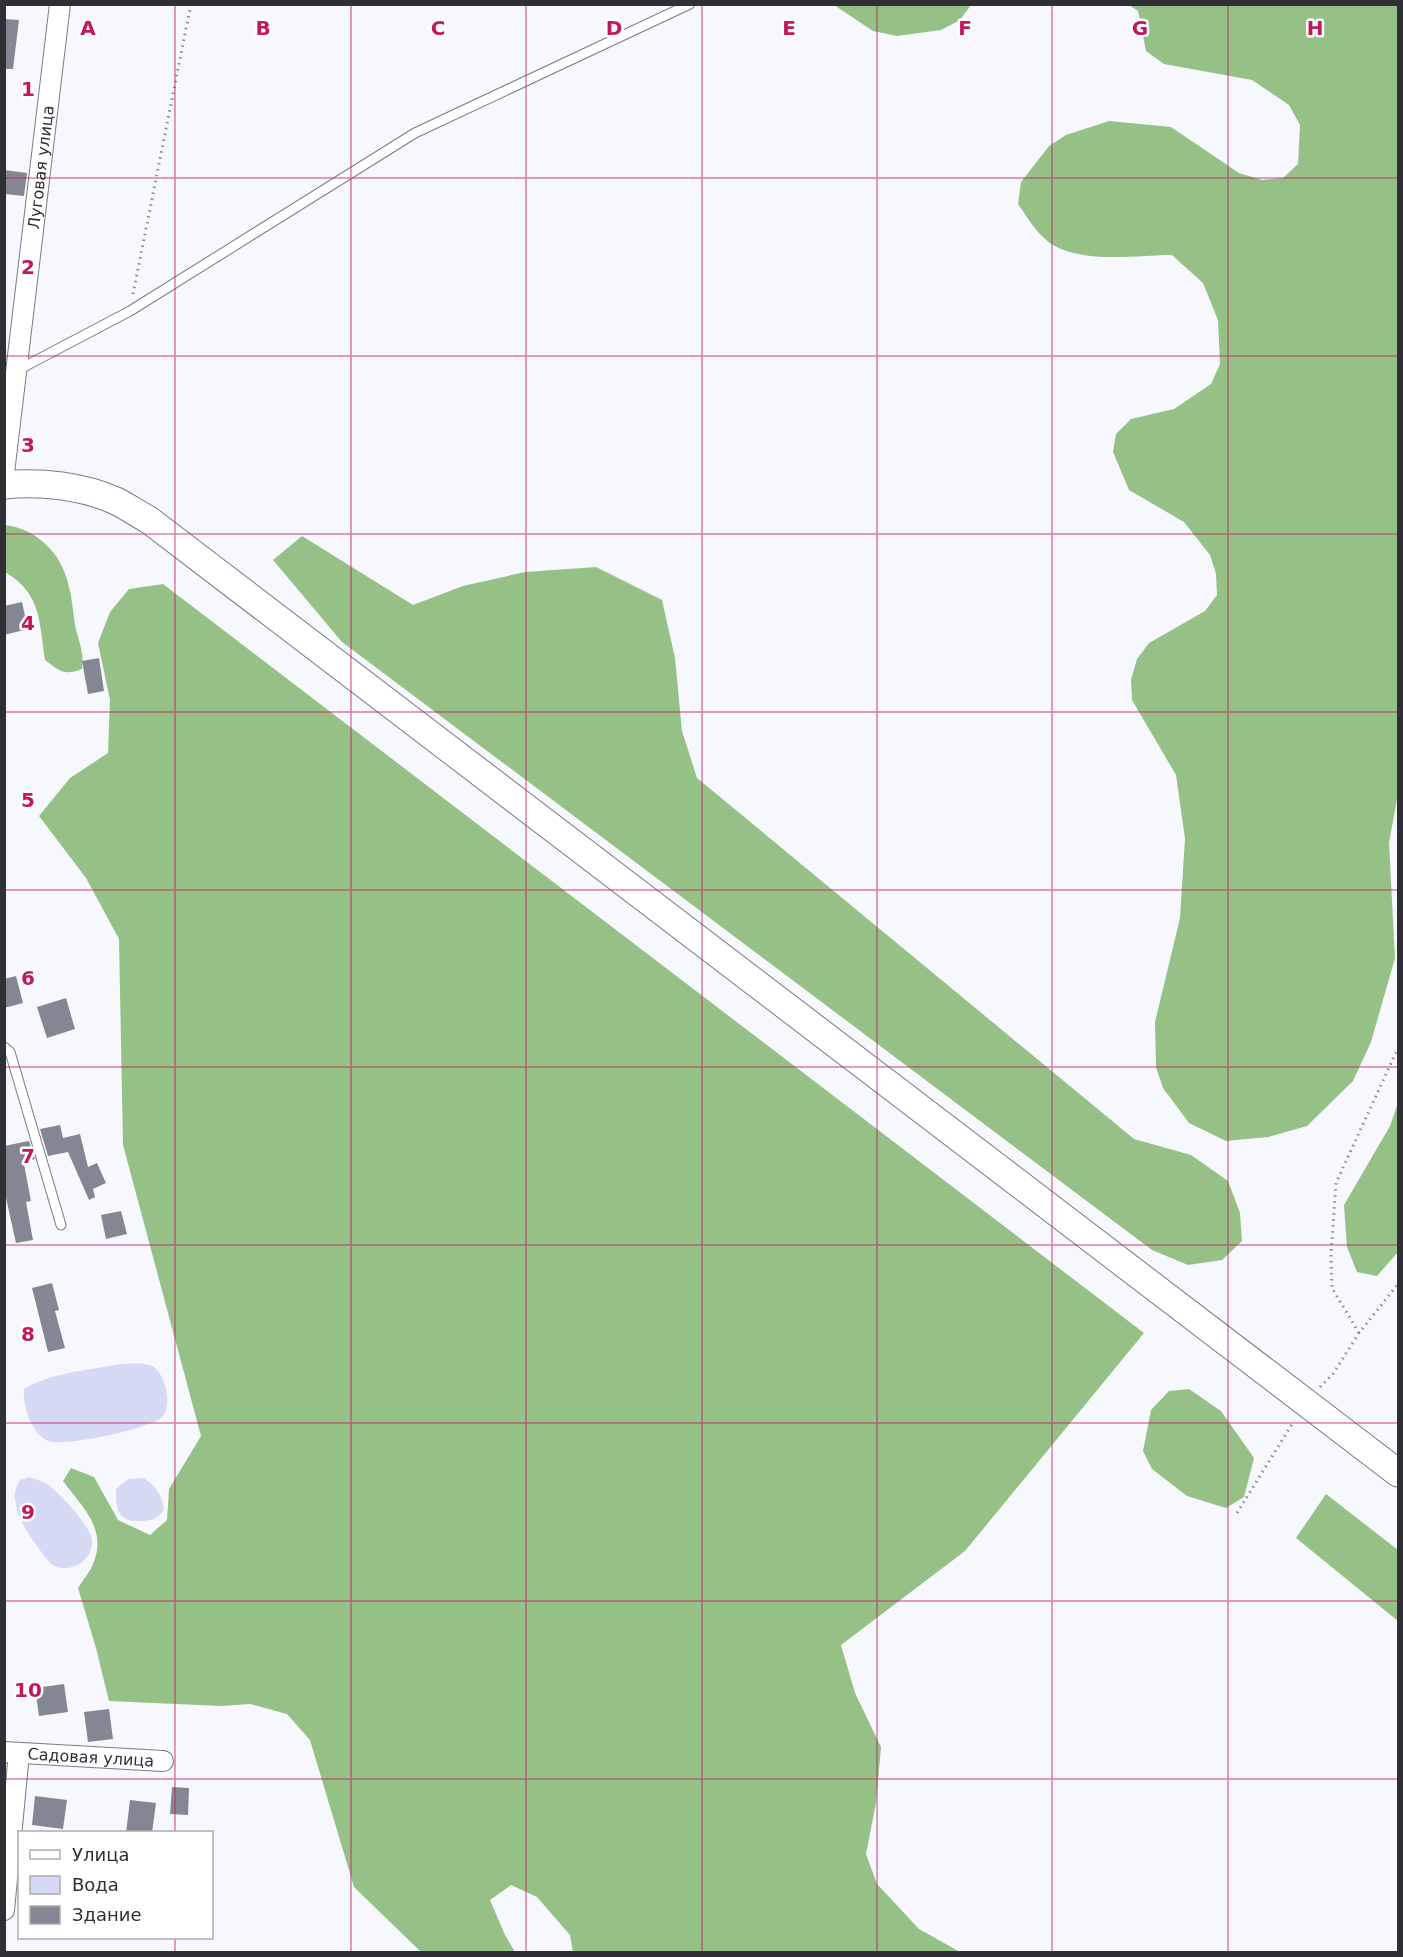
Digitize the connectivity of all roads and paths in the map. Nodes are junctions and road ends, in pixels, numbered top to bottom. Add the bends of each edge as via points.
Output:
1 (190, 4) edge
2 (690, 4) edge
3 (57, 5) edge
4 (130, 311) junction
5 (16, 371) junction
6 (4, 473) edge
7 (4, 484) edge
8 (4, 1047) edge
9 (1398, 1048) edge
10 (61, 1225) dead end
11 (1398, 1284) edge
12 (1359, 1333) junction
13 (1306, 1401) junction
14 (1398, 1473) edge
15 (1237, 1513) dead end
16 (12, 1753) edge
17 (163, 1761) dead end
18 (4, 1910) edge

1 - 4 path
2 - 4 lane via 415,133
3 - 5 street, Луговая улица
4 - 5 lane
5 - 6 street, Луговая улица
7 - 13 street via 27,482 75,489 114,500 150,520
8 - 10 lane via 10,1052
9 - 12 path via 1336,1183 1332,1288
11 - 12 path
12 - 13 path via 1333,1374
13 - 14 street
13 - 15 path
16 - 17 street, Садовая улица
16 - 18 street, Садовая улица

